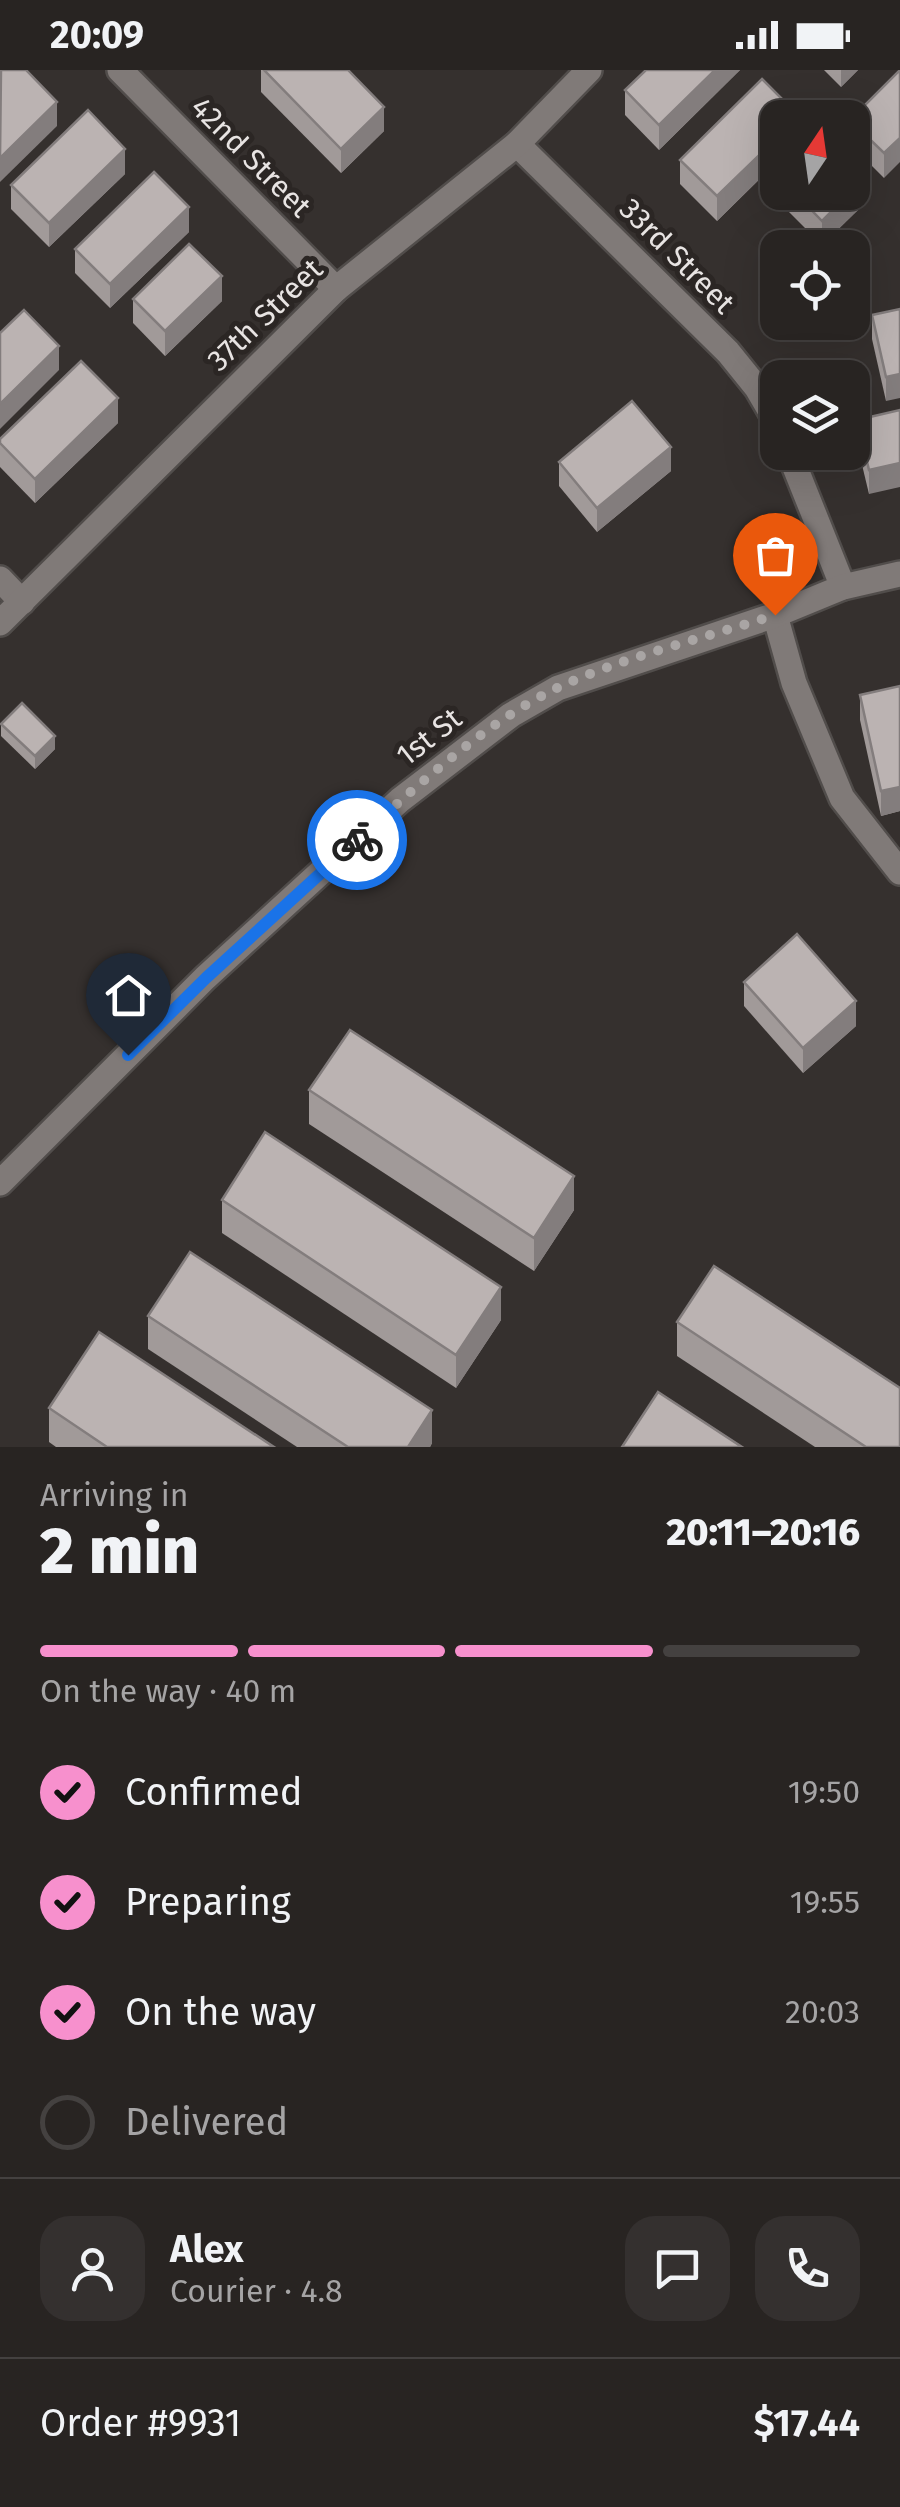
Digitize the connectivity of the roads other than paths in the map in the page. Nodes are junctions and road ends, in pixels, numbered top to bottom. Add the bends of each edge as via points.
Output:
1 (120, 70) edge
2 (589, 70) edge
3 (518, 144) junction
4 (336, 289) junction
5 (760, 393) edge
6 (796, 470) edge
7 (900, 574) edge
8 (0, 580) edge
9 (844, 587) junction
10 (22, 602) junction
11 (775, 615) junction
12 (0, 624) edge
13 (900, 872) edge
14 (0, 1183) edge

1 - 4 street, 42nd Street
2 - 3 street, 37th Street
3 - 4 street, 37th Street
3 - 5 street, 33rd Street via 728,352
4 - 10 street, 37th Street
6 - 9 street
7 - 9 street, 1st St
8 - 10 street
9 - 11 street, 1st St
10 - 12 street, 37th Street
11 - 13 street via 794,683 842,798
11 - 14 street, 1st St via 558,688 510,715 400,800 206,978

